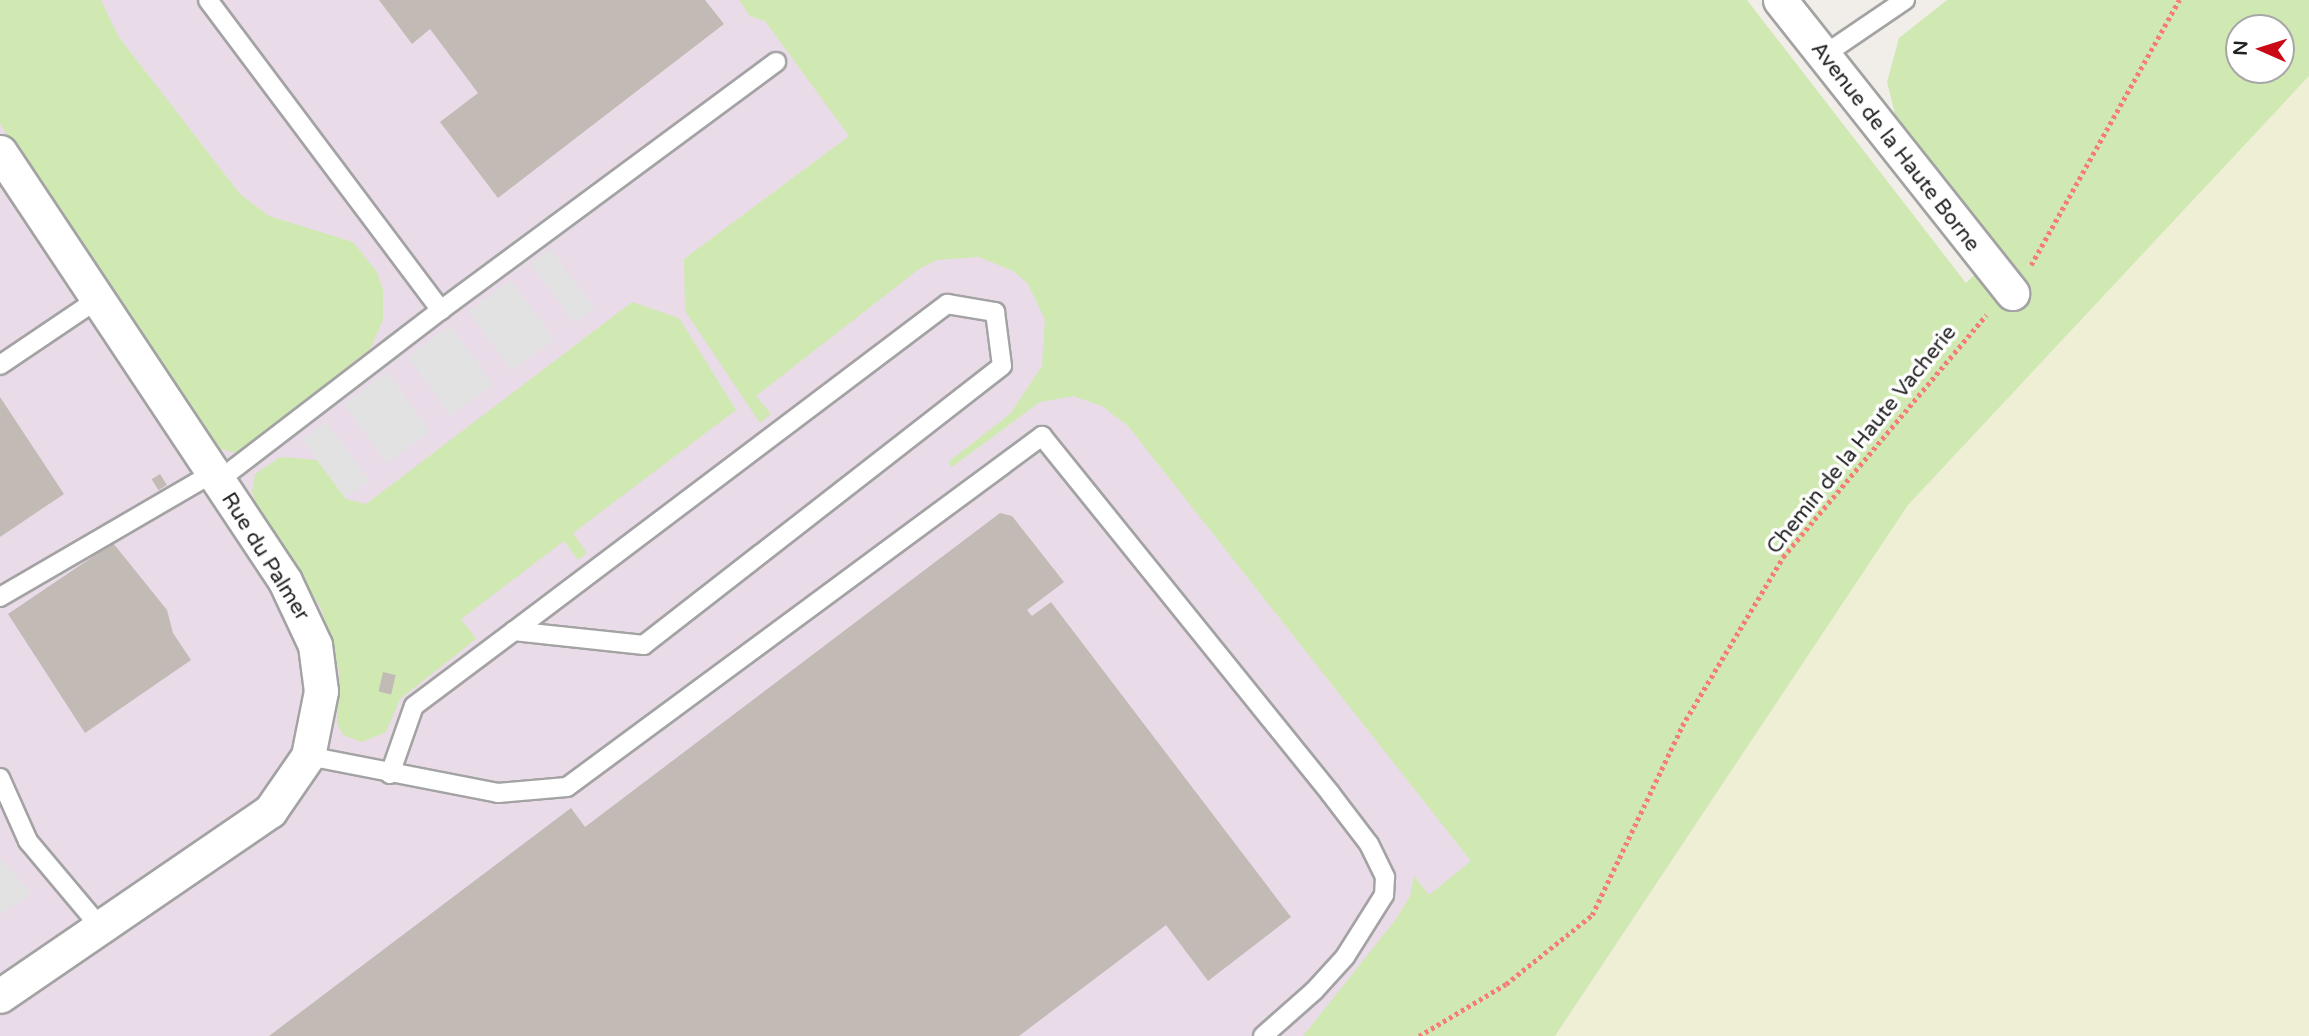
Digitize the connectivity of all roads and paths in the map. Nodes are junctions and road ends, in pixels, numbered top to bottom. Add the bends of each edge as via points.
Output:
1 (208, 0) edge
2 (1780, 0) edge
3 (1905, 0) edge
4 (2179, 0) edge
5 (1824, 55) junction
6 (776, 62) dead end
7 (0, 152) edge
8 (2012, 293) junction
9 (98, 299) junction
10 (441, 310) junction
11 (0, 365) edge
12 (216, 477) junction
13 (0, 597) edge
14 (514, 631) junction
15 (308, 756) junction
16 (390, 774) junction
17 (0, 778) edge
18 (101, 928) junction
19 (0, 996) edge
20 (1262, 1036) edge
21 (1419, 1036) edge

1 - 10 lane
2 - 5 street, Avenue de la Haute Borne
3 - 5 lane
4 - 8 path, Chemin de la Haute Vacherie
5 - 8 street, Avenue de la Haute Borne
6 - 10 lane
7 - 9 street, Rue du Palmer
8 - 21 path, Chemin de la Haute Vacherie via 1981,320 1783,558 1682,726 1592,915 1506,984
9 - 11 lane
9 - 12 street, Rue du Palmer
10 - 12 lane
12 - 13 lane
12 - 15 street, Rue du Palmer via 289,588 315,645 320,709
14 - 14 lane via 947,304 995,312 1002,366 644,645
14 - 16 lane via 414,706
15 - 16 lane
15 - 18 street, Rue du Palmer via 270,811
16 - 20 lane via 498,793 566,787 1042,436 1330,793 1369,844 1385,877 1384,895 1345,957
17 - 18 lane via 28,841
18 - 19 street, Rue du Palmer

